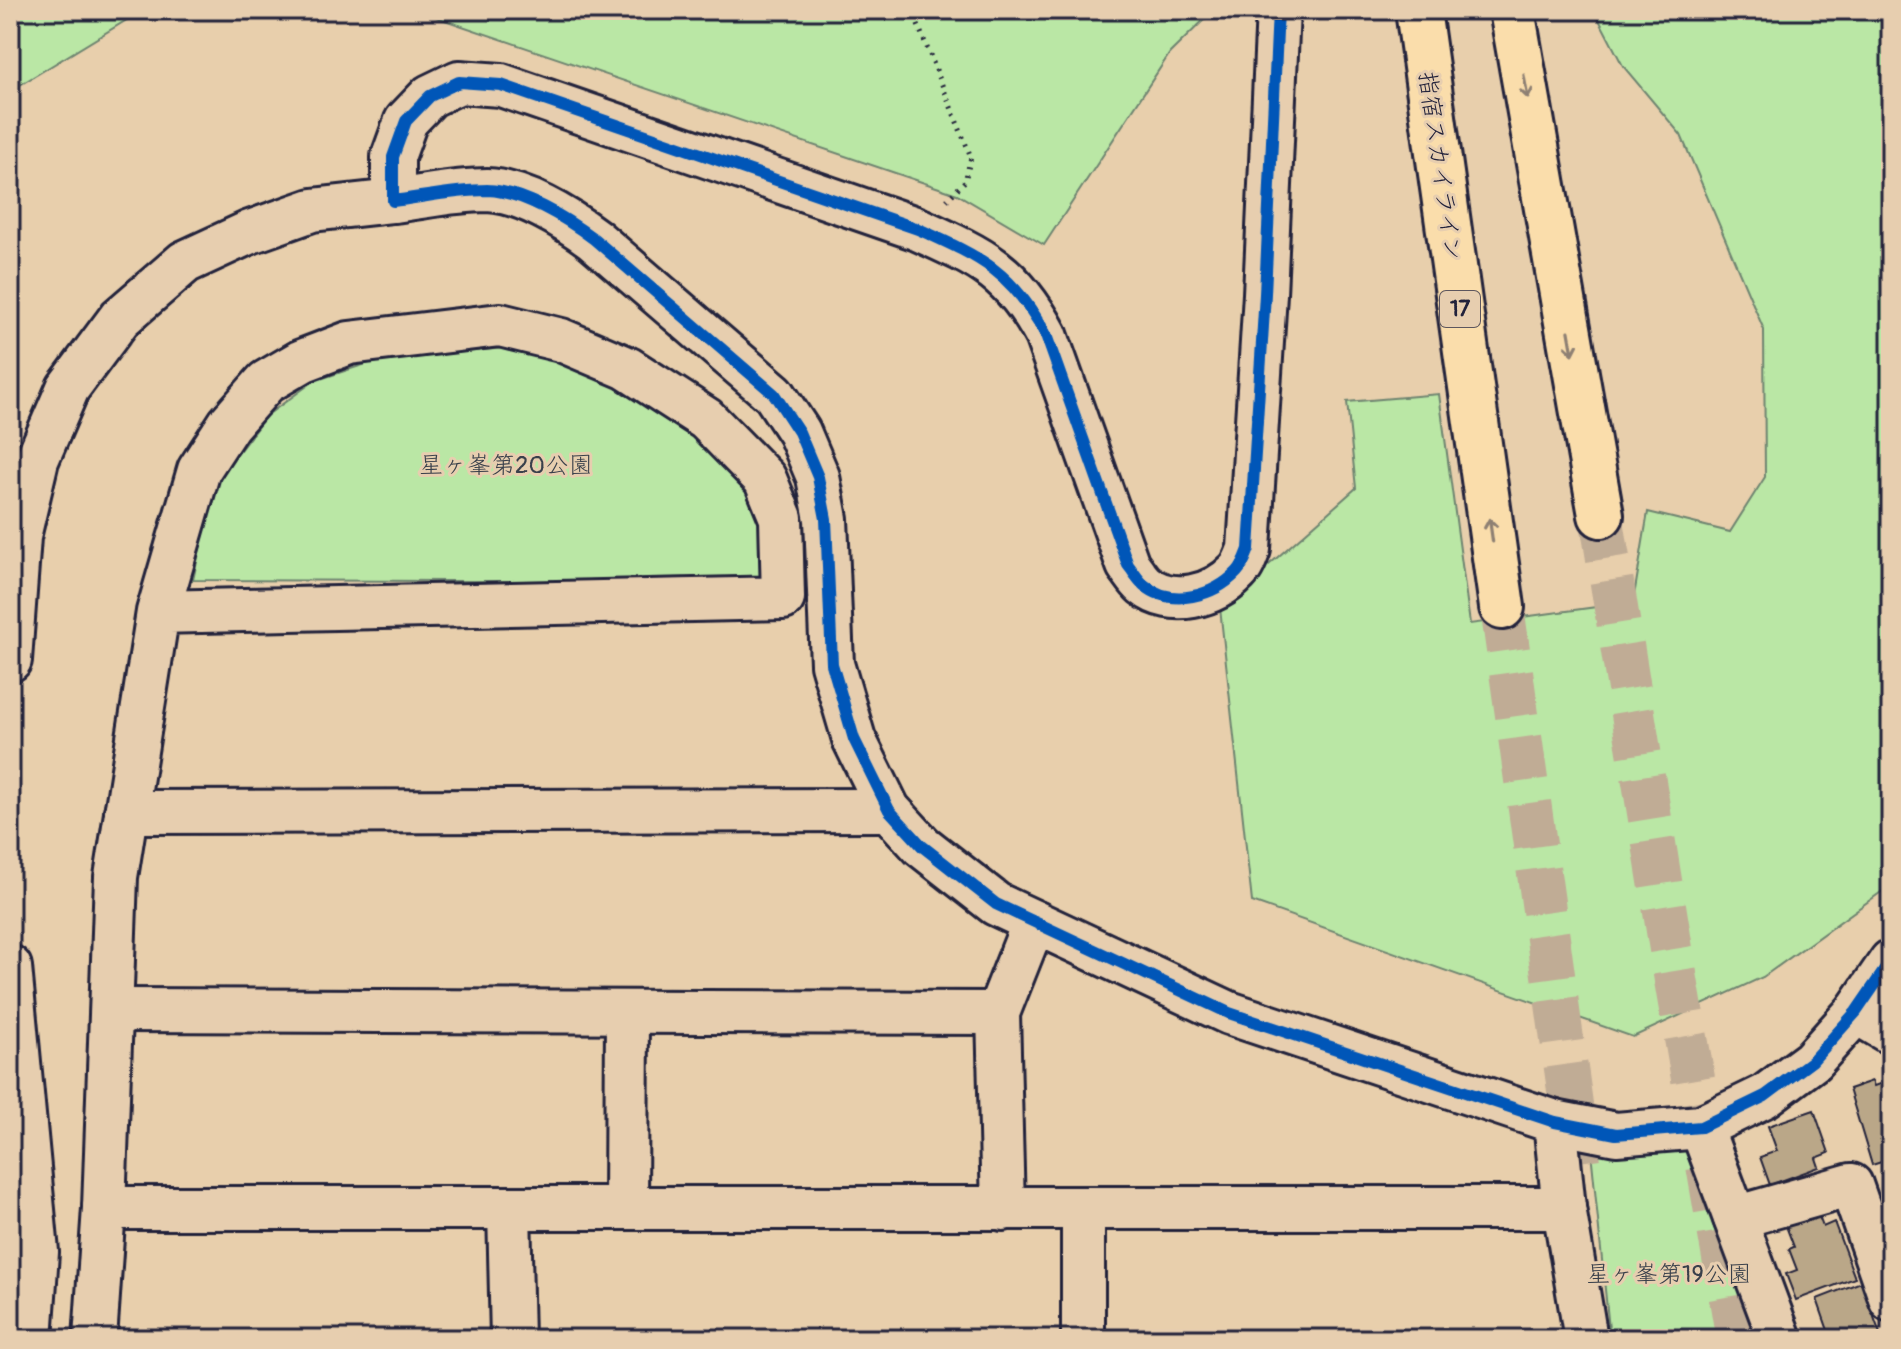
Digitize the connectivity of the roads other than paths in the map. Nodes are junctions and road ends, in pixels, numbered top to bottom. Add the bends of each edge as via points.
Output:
1 (1278, 10) edge
2 (1418, 10) edge
3 (1512, 10) edge
4 (393, 201) junction
5 (1601, 515) tunnel mouth
6 (1502, 607) tunnel mouth
7 (158, 612) junction
8 (10, 660) edge
9 (889, 810) junction
10 (126, 812) junction
11 (1034, 922) junction
12 (1891, 961) edge
13 (10, 967) edge
14 (113, 1010) junction
15 (627, 1012) junction
16 (1856, 1012) junction
17 (998, 1013) junction
18 (1891, 1033) edge
19 (1555, 1122) junction
20 (1701, 1127) junction
21 (104, 1208) junction
22 (626, 1208) junction
23 (1083, 1208) junction
24 (1564, 1208) junction
25 (509, 1209) junction
26 (1003, 1209) junction
27 (1735, 1218) junction
28 (1891, 1300) edge
29 (31, 1339) edge
30 (95, 1339) edge
31 (512, 1339) edge
32 (1083, 1339) edge
33 (1586, 1339) edge
34 (1780, 1339) edge

1 - 4 street via 1249,549 1239,570 1215,589 1191,597 1165,596 1144,585 1128,565 1046,335 1030,306 1001,273 966,250 501,85 459,82 430,96 406,121 393,157
6 -> 2 highway, 指宿スカイライン / 17
3 -> 5 highway
4 - 8 street via 312,210 250,232 185,262 120,318 68,388 37,460 19,537
4 - 9 street via 490,190 563,215 774,394 799,432 818,477 826,519 832,664 854,739
7 - 7 street via 199,470 229,424 266,382 349,343 500,325 561,340 627,368 706,419 765,479 781,518 783,598
7 - 10 street
9 - 10 street
9 - 11 street via 959,876 996,904
10 - 14 street via 116,877
11 - 17 street
11 - 19 street via 1229,1013
12 - 16 street
13 - 29 street via 37,1252
14 - 15 street
14 - 21 street
15 - 17 street
15 - 22 street
16 - 18 street
16 - 20 street via 1812,1061 1765,1096
17 - 26 street
19 - 20 street via 1616,1134
19 - 24 street
20 - 27 street
21 - 25 street
21 - 30 street
22 - 25 street
22 - 26 street
23 - 24 street
23 - 26 street
23 - 32 street
24 - 33 street
25 - 31 street
27 - 28 street via 1851,1185
27 - 34 street

